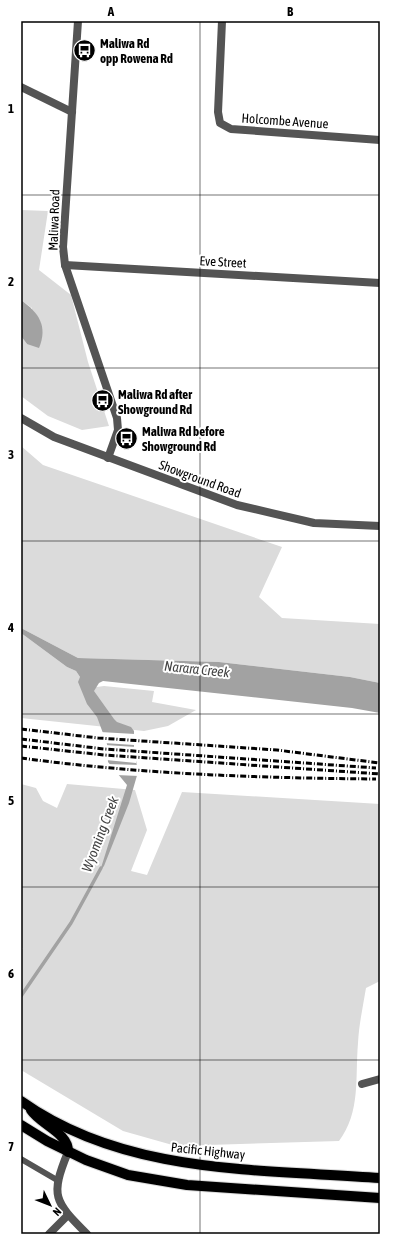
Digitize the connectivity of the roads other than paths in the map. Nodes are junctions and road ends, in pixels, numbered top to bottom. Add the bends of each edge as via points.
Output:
1 (78, 21) edge
2 (222, 21) edge
3 (21, 88) edge
4 (72, 112) junction
5 (380, 140) edge
6 (65, 265) junction
7 (380, 283) edge
8 (21, 418) edge
9 (108, 458) junction
10 (380, 526) edge
11 (380, 1079) edge
12 (362, 1084) dead end
13 (24, 1103) edge
14 (21, 1125) edge
15 (68, 1152) junction
16 (21, 1159) edge
17 (380, 1178) edge
18 (57, 1180) junction
19 (380, 1198) edge
20 (68, 1215) junction
21 (49, 1234) edge
22 (87, 1234) edge

1 - 4 street, Maliwa Road
2 - 5 street, Holcombe Avenue via 218,112 220,122 232,129
3 - 4 street
4 - 6 street, Maliwa Road via 63,247
6 - 7 street, Eve Street
6 - 9 street, Maliwa Road via 117,418 118,430
8 - 9 street, Showground Road via 54,437
9 - 10 street, Showground Road via 237,505 314,523
11 - 12 street
13 - 15 main road via 38,1118 64,1138
13 - 17 main road, Pacific Highway via 92,1139 190,1165
14 - 15 main road
15 - 18 street
15 - 19 main road via 128,1175 187,1185
16 - 18 lane
18 - 20 street via 58,1196
20 - 21 street
20 - 22 street

